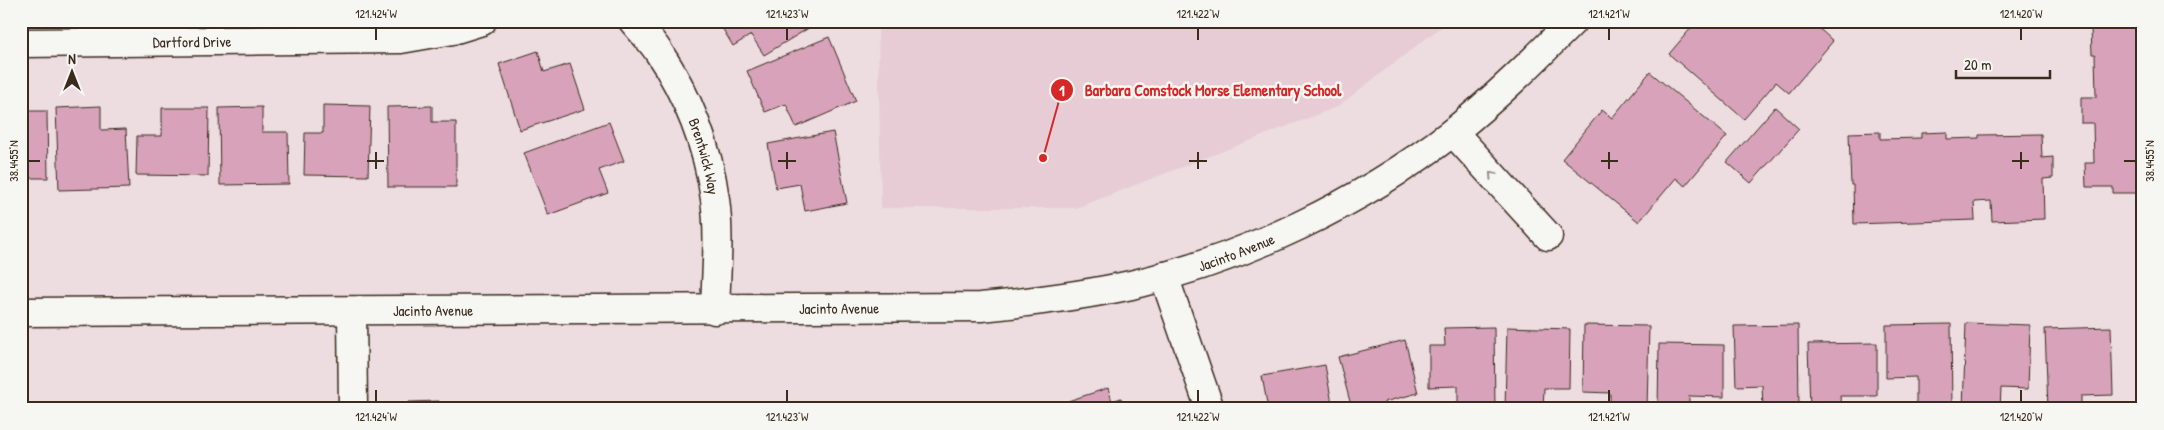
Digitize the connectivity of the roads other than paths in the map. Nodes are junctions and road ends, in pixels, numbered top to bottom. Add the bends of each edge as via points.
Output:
1 (482, 21) edge
2 (633, 21) edge
3 (1572, 21) edge
4 (21, 43) edge
5 (1453, 132) junction
6 (1548, 236) dead end
7 (1164, 276) junction
8 (714, 310) junction
9 (352, 311) junction
10 (21, 312) edge
11 (353, 409) edge
12 (1210, 409) edge

1 - 4 street, Dartford Drive via 401,39
2 - 8 street, Brentwick Way via 657,50 689,105 706,154 715,199 718,248
3 - 5 street, Jacinto Avenue via 1511,84
6 -> 5 street
5 - 7 street, Jacinto Avenue via 1392,175 1326,212 1244,250
7 - 8 street, Jacinto Avenue via 1056,299 981,307
7 - 12 street
8 - 9 street, Jacinto Avenue
9 - 10 street, Jacinto Avenue
9 - 11 street

